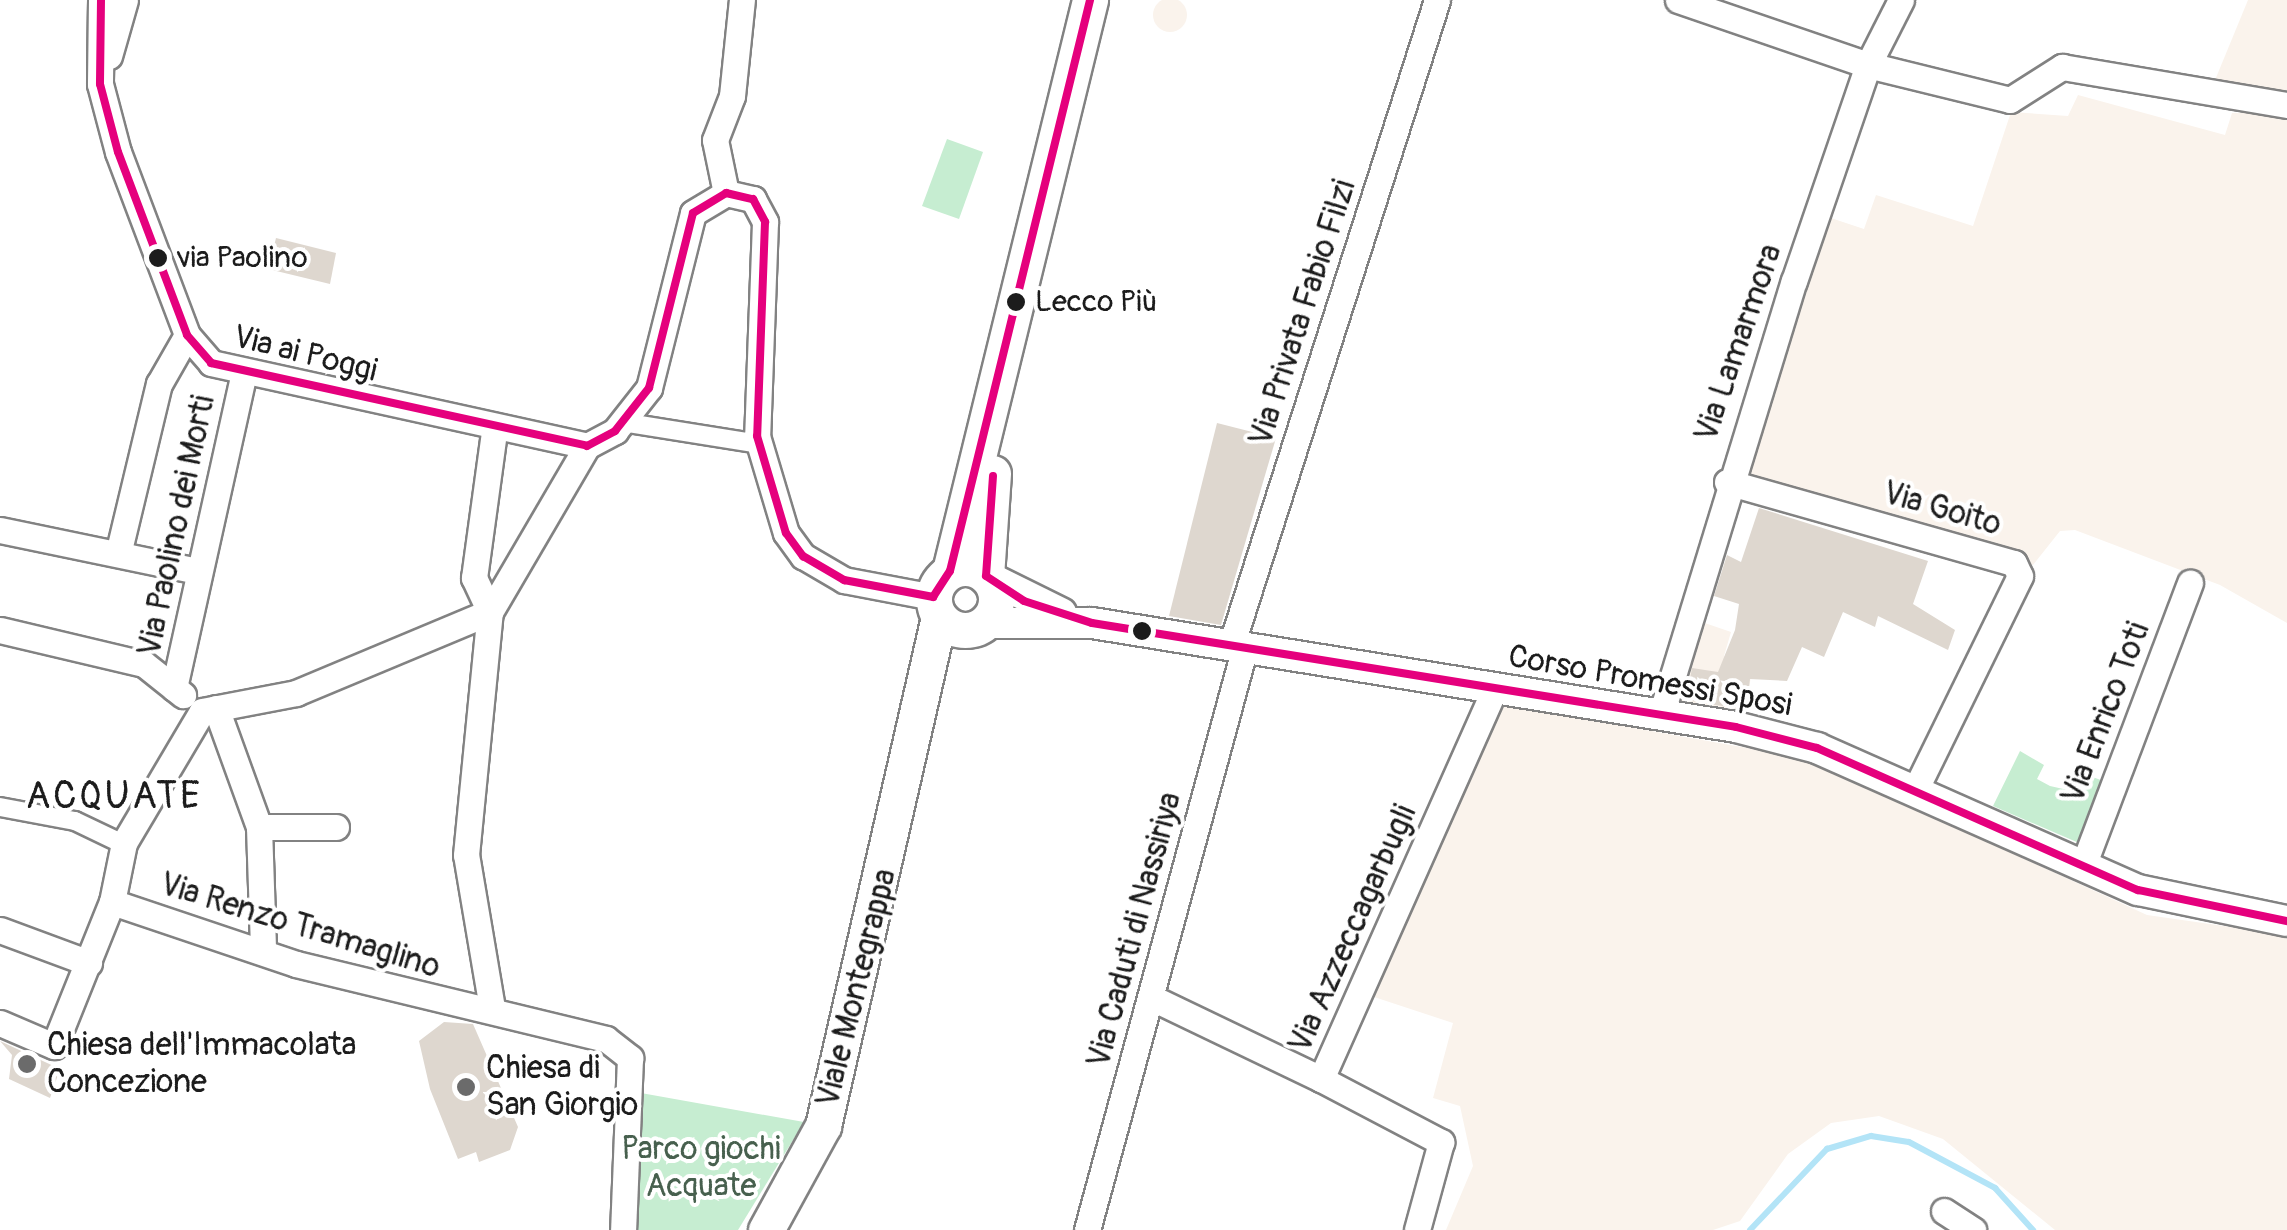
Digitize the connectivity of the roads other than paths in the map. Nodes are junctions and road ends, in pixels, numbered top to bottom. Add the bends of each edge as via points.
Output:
1 (101, 0) edge
2 (126, 0) edge
3 (742, 0) edge
4 (1090, 0) edge
5 (1436, 0) edge
6 (1678, 0) edge
7 (1901, 0) edge
8 (1868, 65) junction
9 (100, 84) junction
10 (2287, 105) edge
11 (726, 193) junction
12 (1026, 265) junction
13 (187, 335) junction
14 (243, 377) junction
15 (622, 422) junction
16 (494, 432) junction
17 (759, 444) junction
18 (587, 446) junction
19 (1727, 482) junction
20 (0, 530) edge
21 (120, 550) junction
22 (194, 570) junction
23 (986, 576) junction
24 (2190, 582) dead end
25 (941, 595) junction
26 (490, 612) junction
27 (1092, 623) junction
28 (980, 626) junction
29 (0, 630) edge
30 (1238, 647) junction
31 (174, 688) junction
32 (1495, 688) junction
33 (209, 710) junction
34 (1661, 715) junction
35 (917, 733) junction
36 (1916, 788) junction
37 (0, 807) edge
38 (259, 826) junction
39 (336, 827) dead end
40 (123, 844) junction
41 (2084, 866) junction
42 (112, 902) junction
43 (2287, 921) edge
44 (0, 930) edge
45 (263, 950) junction
46 (89, 964) junction
47 (1152, 998) junction
48 (480, 1006) junction
49 (0, 1023) edge
50 (1322, 1080) junction
51 (1944, 1211) dead end
52 (623, 1230) edge
53 (766, 1230) edge
54 (1087, 1230) edge
55 (1417, 1230) edge
56 (1973, 1230) edge

1 - 9 street, Via ai Poggi
2 - 9 street
3 - 11 street via 732,96 715,140
4 - 12 main road, Viale Montegrappa
5 - 30 street, Via Privata Fabio Filzi
6 - 8 street
7 - 8 street, Via Lamarmora
8 - 10 street via 2010,100 2062,66
8 - 19 street, Via Lamarmora
9 - 13 street, Via ai Poggi
11 - 15 street via 693,213 649,388
11 - 17 street via 753,199 765,222
12 - 23 main road, Viale Montegrappa
12 - 25 main road, Viale Montegrappa
13 - 14 street, Via ai Poggi via 211,364
13 - 21 street via 159,384
14 - 16 street, Via ai Poggi
14 - 22 street, Via Paolino dei Morti
15 - 17 street
15 - 18 street
16 - 18 street, Via ai Poggi
16 - 26 street via 474,578
17 - 25 street via 776,510 802,556 884,594
18 - 26 street
19 - 34 street, Via Lamarmora
19 - 36 street, Via Goito via 2014,563 2020,576
20 - 21 street
21 - 22 street
22 - 31 street, Via Paolino dei Morti
23 - 25 main road
23 - 27 street, Corso Promessi Sposi via 1024,601
23 - 28 main road, Viale Montegrappa via 996,600
24 - 41 street, Via Enrico Toti
25 - 28 main road
25 - 35 main road, Viale Montegrappa
26 - 33 street via 296,693
26 - 48 street via 466,855
27 - 28 street, Corso Promessi Sposi
27 - 30 street, Corso Promessi Sposi
28 - 35 main road, Viale Montegrappa
29 - 31 street via 144,664
30 - 32 street, Corso Promessi Sposi
30 - 47 street, Via Caduti di Nassiriya
31 - 33 street
32 - 34 street, Corso Promessi Sposi
32 - 50 street, Via Azzeccagarbugli
33 - 38 street
33 - 40 street
34 - 36 street, Corso Promessi Sposi via 1816,748
35 - 53 main road, Viale Montegrappa via 823,1126
36 - 41 street, Corso Promessi Sposi
37 - 40 street via 75,821
38 - 39 street
38 - 45 street
40 - 42 street
41 - 43 street, Corso Promessi Sposi via 2196,908
42 - 45 street, Via Renzo Tramaglino
42 - 46 street
44 - 46 street
45 - 48 street, Via Renzo Tramaglino
46 - 49 street via 54,1046
47 - 50 street, Via Azzeccagarbugli
47 - 54 street, Via Caduti di Nassiriya
48 - 52 street, Via Renzo Tramaglino via 514,1024 606,1040 630,1058
50 - 55 street via 1442,1142
51 - 56 street

